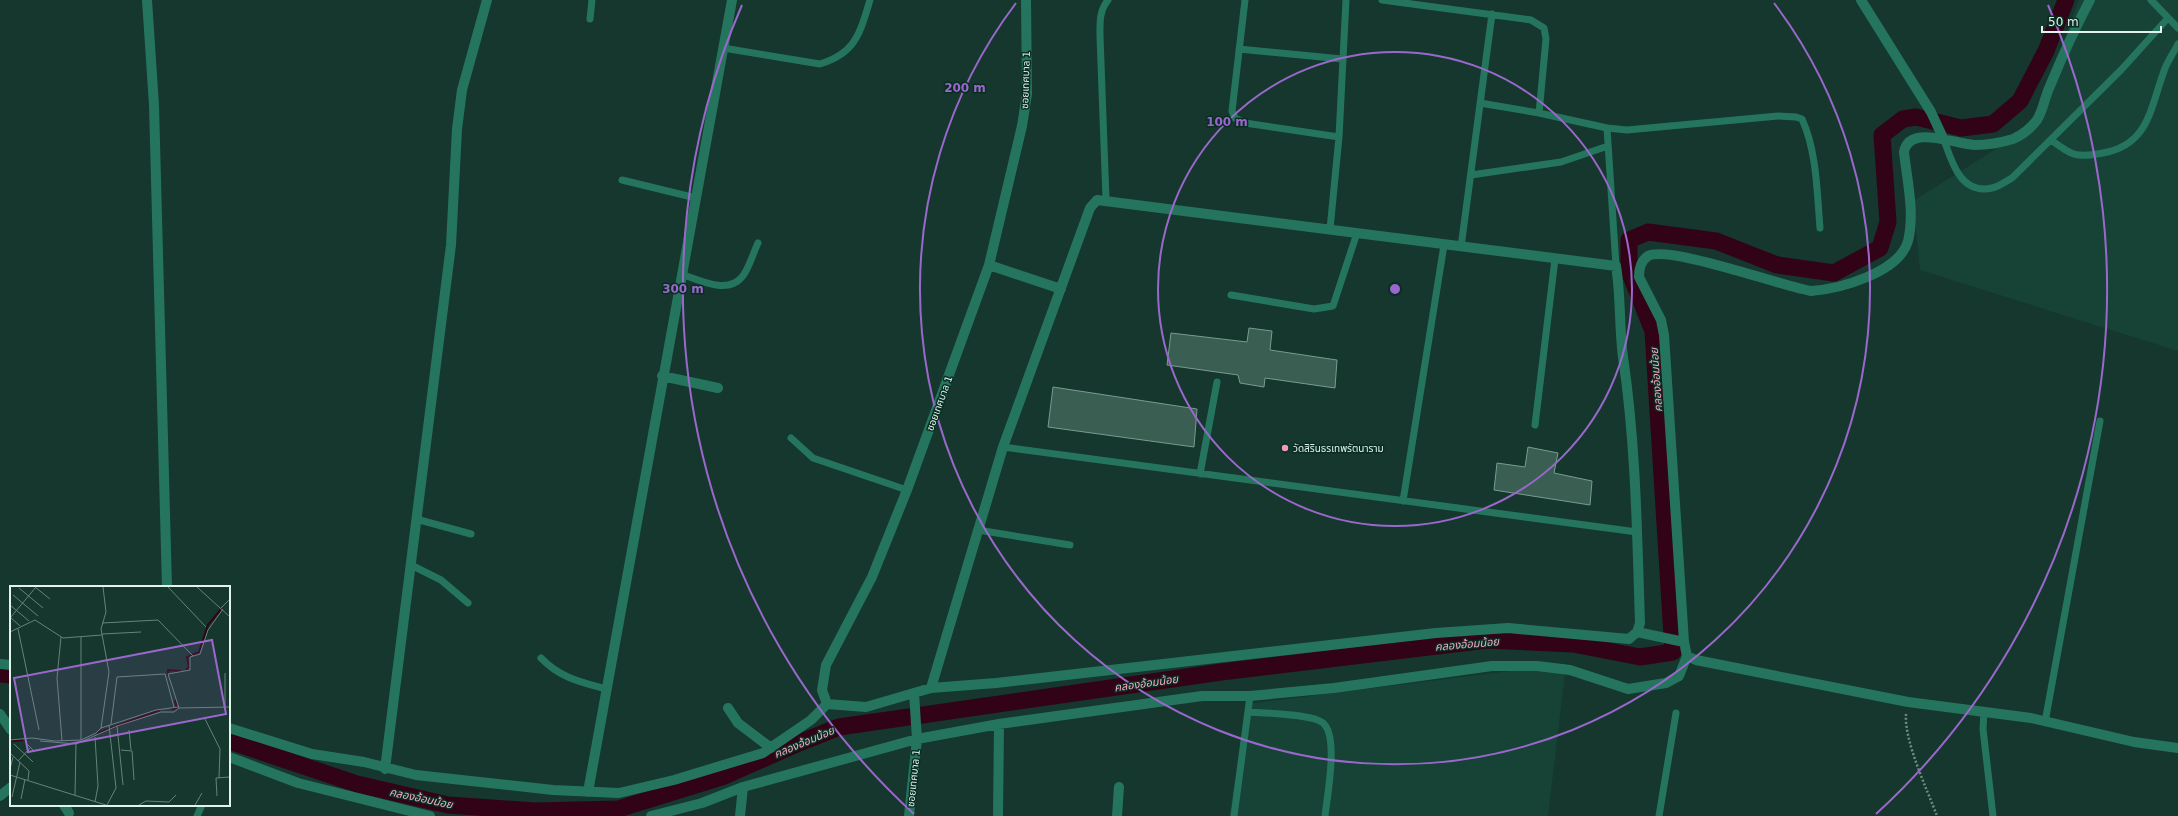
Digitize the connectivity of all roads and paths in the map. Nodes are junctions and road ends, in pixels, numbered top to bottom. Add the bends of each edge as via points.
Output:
1 (147, 0) edge
2 (487, 0) edge
3 (592, 0) edge
4 (732, 0) edge
5 (870, 0) edge
6 (1026, 0) edge
7 (1108, 0) edge
8 (1244, 0) edge
9 (1346, 0) edge
10 (1382, 0) edge
11 (1861, 0) edge
12 (2090, 0) edge
13 (2151, 0) edge
14 (1492, 14) junction
15 (2168, 18) junction
16 (590, 19) dead end
17 (2178, 28) edge
18 (2178, 44) edge
19 (723, 48) junction
20 (1239, 49) junction
21 (1342, 59) junction
22 (1480, 103) junction
23 (1538, 113) junction
24 (1607, 128) junction
25 (1339, 137) junction
26 (1943, 137) junction
27 (2051, 140) junction
28 (1608, 146) junction
29 (1470, 174) junction
30 (622, 180) dead end
31 (696, 198) junction
32 (1106, 200) junction
33 (1820, 228) dead end
34 (1330, 229) junction
35 (1357, 233) junction
36 (758, 243) dead end
37 (1444, 245) junction
38 (1461, 247) junction
39 (1555, 259) junction
40 (989, 265) junction
41 (1616, 266) junction
42 (681, 274) junction
43 (1061, 289) junction
44 (1231, 295) dead end
45 (662, 376) junction
46 (1217, 382) dead end
47 (718, 388) dead end
48 (2100, 421) dead end
49 (1535, 424) dead end
50 (791, 438) dead end
51 (1003, 447) junction
52 (1200, 474) junction
53 (907, 490) junction
54 (1403, 501) junction
55 (416, 519) junction
56 (978, 530) junction
57 (1637, 532) junction
58 (471, 534) dead end
59 (1070, 545) dead end
60 (410, 565) junction
61 (167, 586) edge
62 (468, 603) dead end
63 (1637, 632) junction
64 (1680, 642) junction
65 (541, 658) dead end
66 (1686, 660) junction
67 (0, 664) edge
68 (10, 665) edge
69 (931, 688) junction
70 (606, 689) junction
71 (914, 692) junction
72 (1250, 696) junction
73 (827, 704) junction
74 (728, 708) dead end
75 (1248, 712) junction
76 (1676, 713) dead end
77 (0, 714) edge
78 (1906, 715) dead end
79 (1984, 716) junction
80 (2045, 722) junction
81 (999, 724) junction
82 (230, 728) edge
83 (10, 729) edge
84 (917, 739) junction
85 (2178, 747) edge
86 (771, 748) junction
87 (230, 757) edge
88 (385, 769) junction
89 (1119, 787) dead end
90 (10, 788) edge
91 (743, 788) junction
92 (588, 792) junction
93 (0, 796) edge
94 (202, 806) edge
95 (197, 816) edge
96 (430, 816) edge
97 (651, 816) edge
98 (740, 816) edge
99 (909, 816) edge
100 (998, 816) edge
101 (1117, 816) edge
102 (1234, 816) edge
103 (1325, 816) edge
104 (1659, 816) edge
105 (1937, 816) edge
106 (1993, 816) edge

1 - 61 street via 154,105
2 - 55 street via 462,90 451,245
3 - 16 lane
4 - 19 street
5 - 19 lane via 859,34 846,53 835,60 820,64
6 - 40 street, ซอยเทศบาล 1 via 1026,100
7 - 32 lane via 1103,6 1100,18
8 - 20 lane
9 - 21 lane
10 - 14 lane
11 - 26 street via 1931,112
12 - 26 street via 2067,45 2038,119 2027,130 2014,138 1995,144 1974,145
13 - 15 lane
14 - 22 lane
14 - 23 lane via 1531,20 1544,28 1546,39
15 - 17 lane
15 - 27 lane via 2121,70
18 - 27 lane via 2163,72 2152,112 2142,132 2130,144 2085,156 2071,154
19 - 31 street
20 - 21 lane
20 - 25 lane via 1232,110 1235,118 1245,123
21 - 25 lane
22 - 23 lane
22 - 29 lane
23 - 24 lane
24 - 28 lane
24 - 33 lane via 1627,130 1796,116 1802,120 1815,170
25 - 34 lane
26 - 27 lane via 1955,170 1965,183 1979,189 1994,188 2012,178
26 - 64 street via 1920,137 1911,139 1906,144 1904,152 1910,222 1908,242 1898,256 1880,271 1855,283 1829,290 1811,291 1700,260 1657,254 1642,261 1639,277 1661,320 1664,335
28 - 29 lane via 1561,162
28 - 41 lane
29 - 38 lane
30 - 31 lane
31 - 42 street
32 - 34 street
32 - 43 street via 1097,200 1090,208
34 - 35 street
35 - 37 street
35 - 44 lane via 1333,306 1314,309
36 - 42 lane via 742,277 732,285 721,286
37 - 38 street
37 - 54 lane
38 - 39 street
39 - 41 street
39 - 49 lane
40 - 43 street
40 - 53 street, ซอยเทศบาล 1
41 - 57 street via 1620,286 1623,356 1634,436
42 - 45 street
43 - 51 street
45 - 47 street
45 - 70 street
46 - 52 lane
48 - 80 lane
50 - 53 lane via 813,458
51 - 52 lane
51 - 56 street
52 - 54 lane
53 - 73 street, ซอยเทศบาล 1 via 872,577 826,665 822,690
54 - 57 lane
55 - 58 lane
55 - 60 street
56 - 59 lane
56 - 69 street
57 - 63 street via 1640,623
60 - 62 lane via 442,580
60 - 88 street
63 - 64 street
63 - 69 street via 1629,639 1508,628 1436,633 996,683
64 - 66 street
65 - 70 lane via 552,670
66 - 72 street via 1679,676 1666,683 1628,689 1570,670 1537,666 1492,666 1334,688
66 - 79 street
67 - 68 street
69 - 71 street
70 - 92 street
71 - 73 street via 866,707
71 - 84 street, ซอยเทศบาล 1
72 - 75 lane
72 - 81 street via 1202,696
73 - 86 street via 811,720
74 - 86 street via 738,723
75 - 102 lane
75 - 103 lane via 1305,717 1323,723 1329,731 1331,754
76 - 104 lane
77 - 83 street
78 - 105 path via 1909,739
79 - 80 street
79 - 106 lane via 1983,730
80 - 85 street via 2134,742
81 - 84 street
81 - 100 street
82 - 88 street via 312,754 364,762
84 - 91 street
84 - 99 street, ซอยเทศบาล 1
86 - 92 street via 763,753 674,780 619,792
87 - 96 street via 298,783
88 - 92 street via 416,775
89 - 101 street
90 - 93 street
91 - 97 street via 702,803
91 - 98 street
94 - 95 lane

